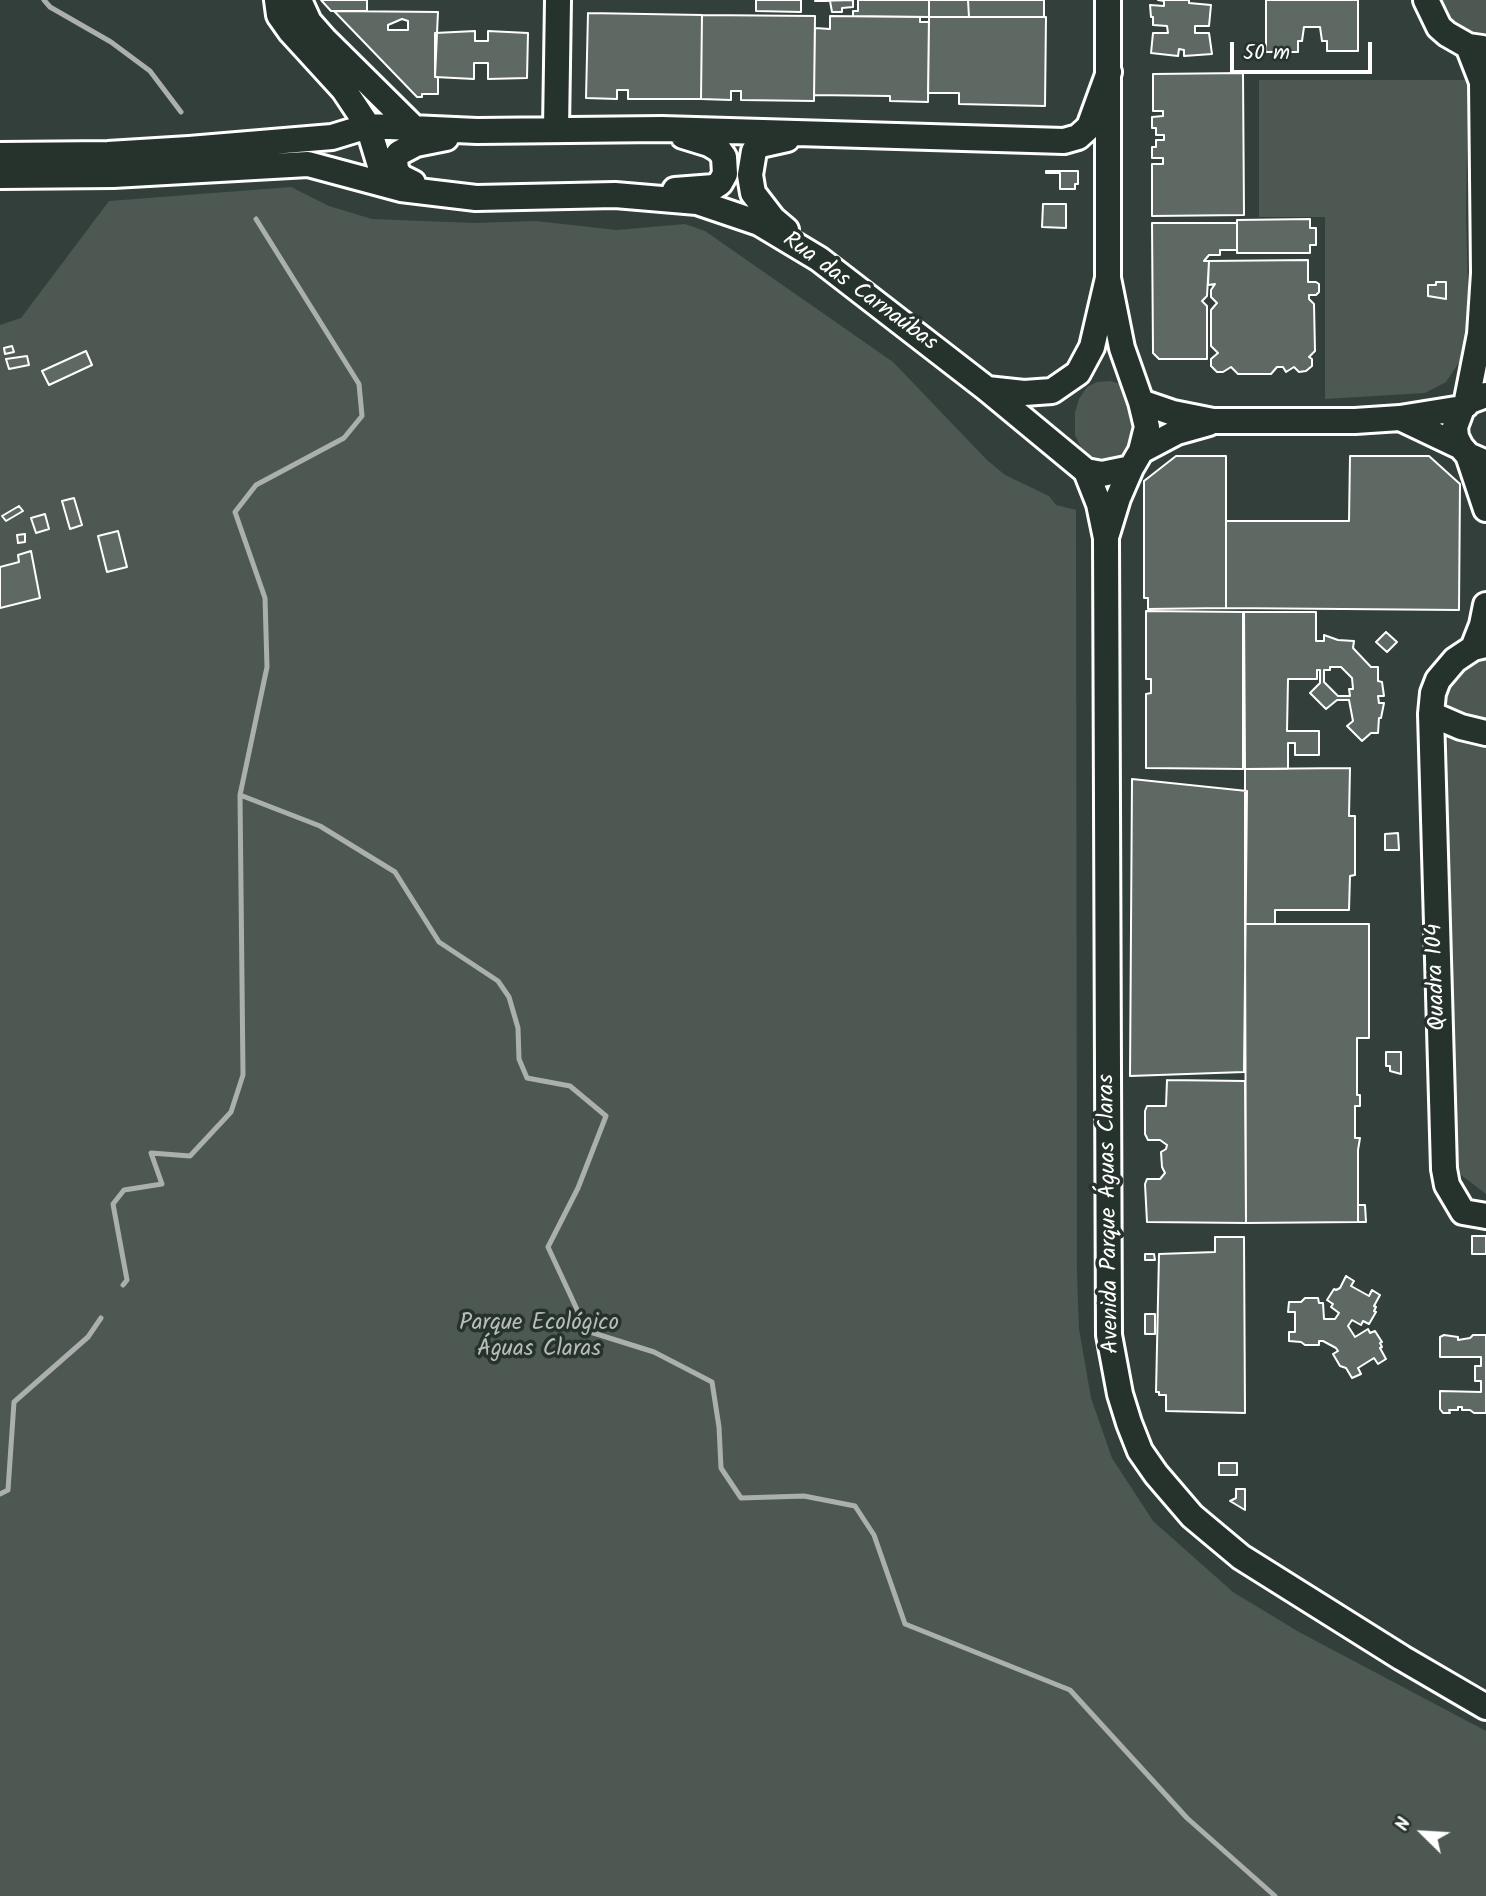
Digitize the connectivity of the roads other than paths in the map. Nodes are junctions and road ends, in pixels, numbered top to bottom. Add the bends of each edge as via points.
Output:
1 (277, 0) edge
2 (299, 0) edge
3 (558, 0) edge
4 (1108, 0) edge
5 (1426, 0) edge
6 (1477, 47) edge
7 (1109, 72) junction
8 (1484, 77) edge
9 (368, 126) junction
10 (414, 128) junction
11 (556, 129) junction
12 (662, 129) junction
13 (477, 131) junction
14 (819, 133) junction
15 (1064, 141) junction
16 (0, 155) edge
17 (0, 176) edge
18 (1108, 183) junction
19 (386, 185) junction
20 (615, 195) junction
21 (476, 198) junction
22 (819, 259) junction
23 (1108, 278) junction
24 (1483, 342) edge
25 (987, 388) junction
26 (1142, 402) junction
27 (1471, 402) edge
28 (1400, 418) junction
29 (1213, 422) junction
30 (1472, 455) edge
31 (1136, 460) junction
32 (1086, 471) junction
33 (1486, 507) edge
34 (1106, 538) junction
35 (1486, 605) edge
36 (1479, 646) edge
37 (1431, 714) junction
38 (1486, 733) edge
39 (1486, 1216) edge
40 (1486, 1707) edge

1 - 9 street via 279,15 291,32 344,90
2 - 10 street via 324,39
3 - 11 street
4 - 7 street
5 - 6 street via 1439,27
6 - 8 street
7 - 15 street via 1089,127
7 - 18 street
8 - 24 street
9 - 10 street
9 - 16 street via 332,136 189,149
9 - 19 street
10 - 13 street
11 - 12 street
11 - 13 street
12 - 14 street
12 - 20 street via 719,150 726,165 720,183 701,190
13 - 21 street via 416,144 395,159 401,177 413,183
14 - 15 street
14 - 22 street via 760,145 754,151 750,175 753,193 773,219
15 - 18 street via 1099,163
17 - 19 street, Rua das Carnaúbas via 308,164
18 - 23 street
19 - 21 street, Rua das Carnaúbas
20 - 21 street, Rua das Carnaúbas
20 - 22 street, Rua das Carnaúbas via 697,202 728,211 759,223
22 - 25 street, Rua das Carnaúbas
23 - 25 street via 1092,347 1078,373 1052,391
23 - 26 street via 1122,348
24 - 27 street
25 - 32 street, Rua das Carnaúbas
26 - 29 street
26 - 31 street, Avenida Parque Águas Claras via 1147,428
27 - 28 street
27 - 30 street via 1455,427 1456,438
28 - 29 street
28 - 30 street
29 - 31 street via 1177,432
30 - 33 street
31 - 32 street via 1102,474
31 - 34 street, Avenida Parque Águas Claras
32 - 34 street, Avenida Parque Águas Claras
34 - 40 street, Avenida Parque Águas Claras via 1109,1335 1126,1413 1140,1451 1156,1474 1192,1516 1241,1557
35 - 36 street, Quadra 104
36 - 37 street, Quadra 104 via 1455,660 1438,680
37 - 38 street
37 - 39 street, Quadra 104 via 1444,1169 1447,1185 1464,1212

